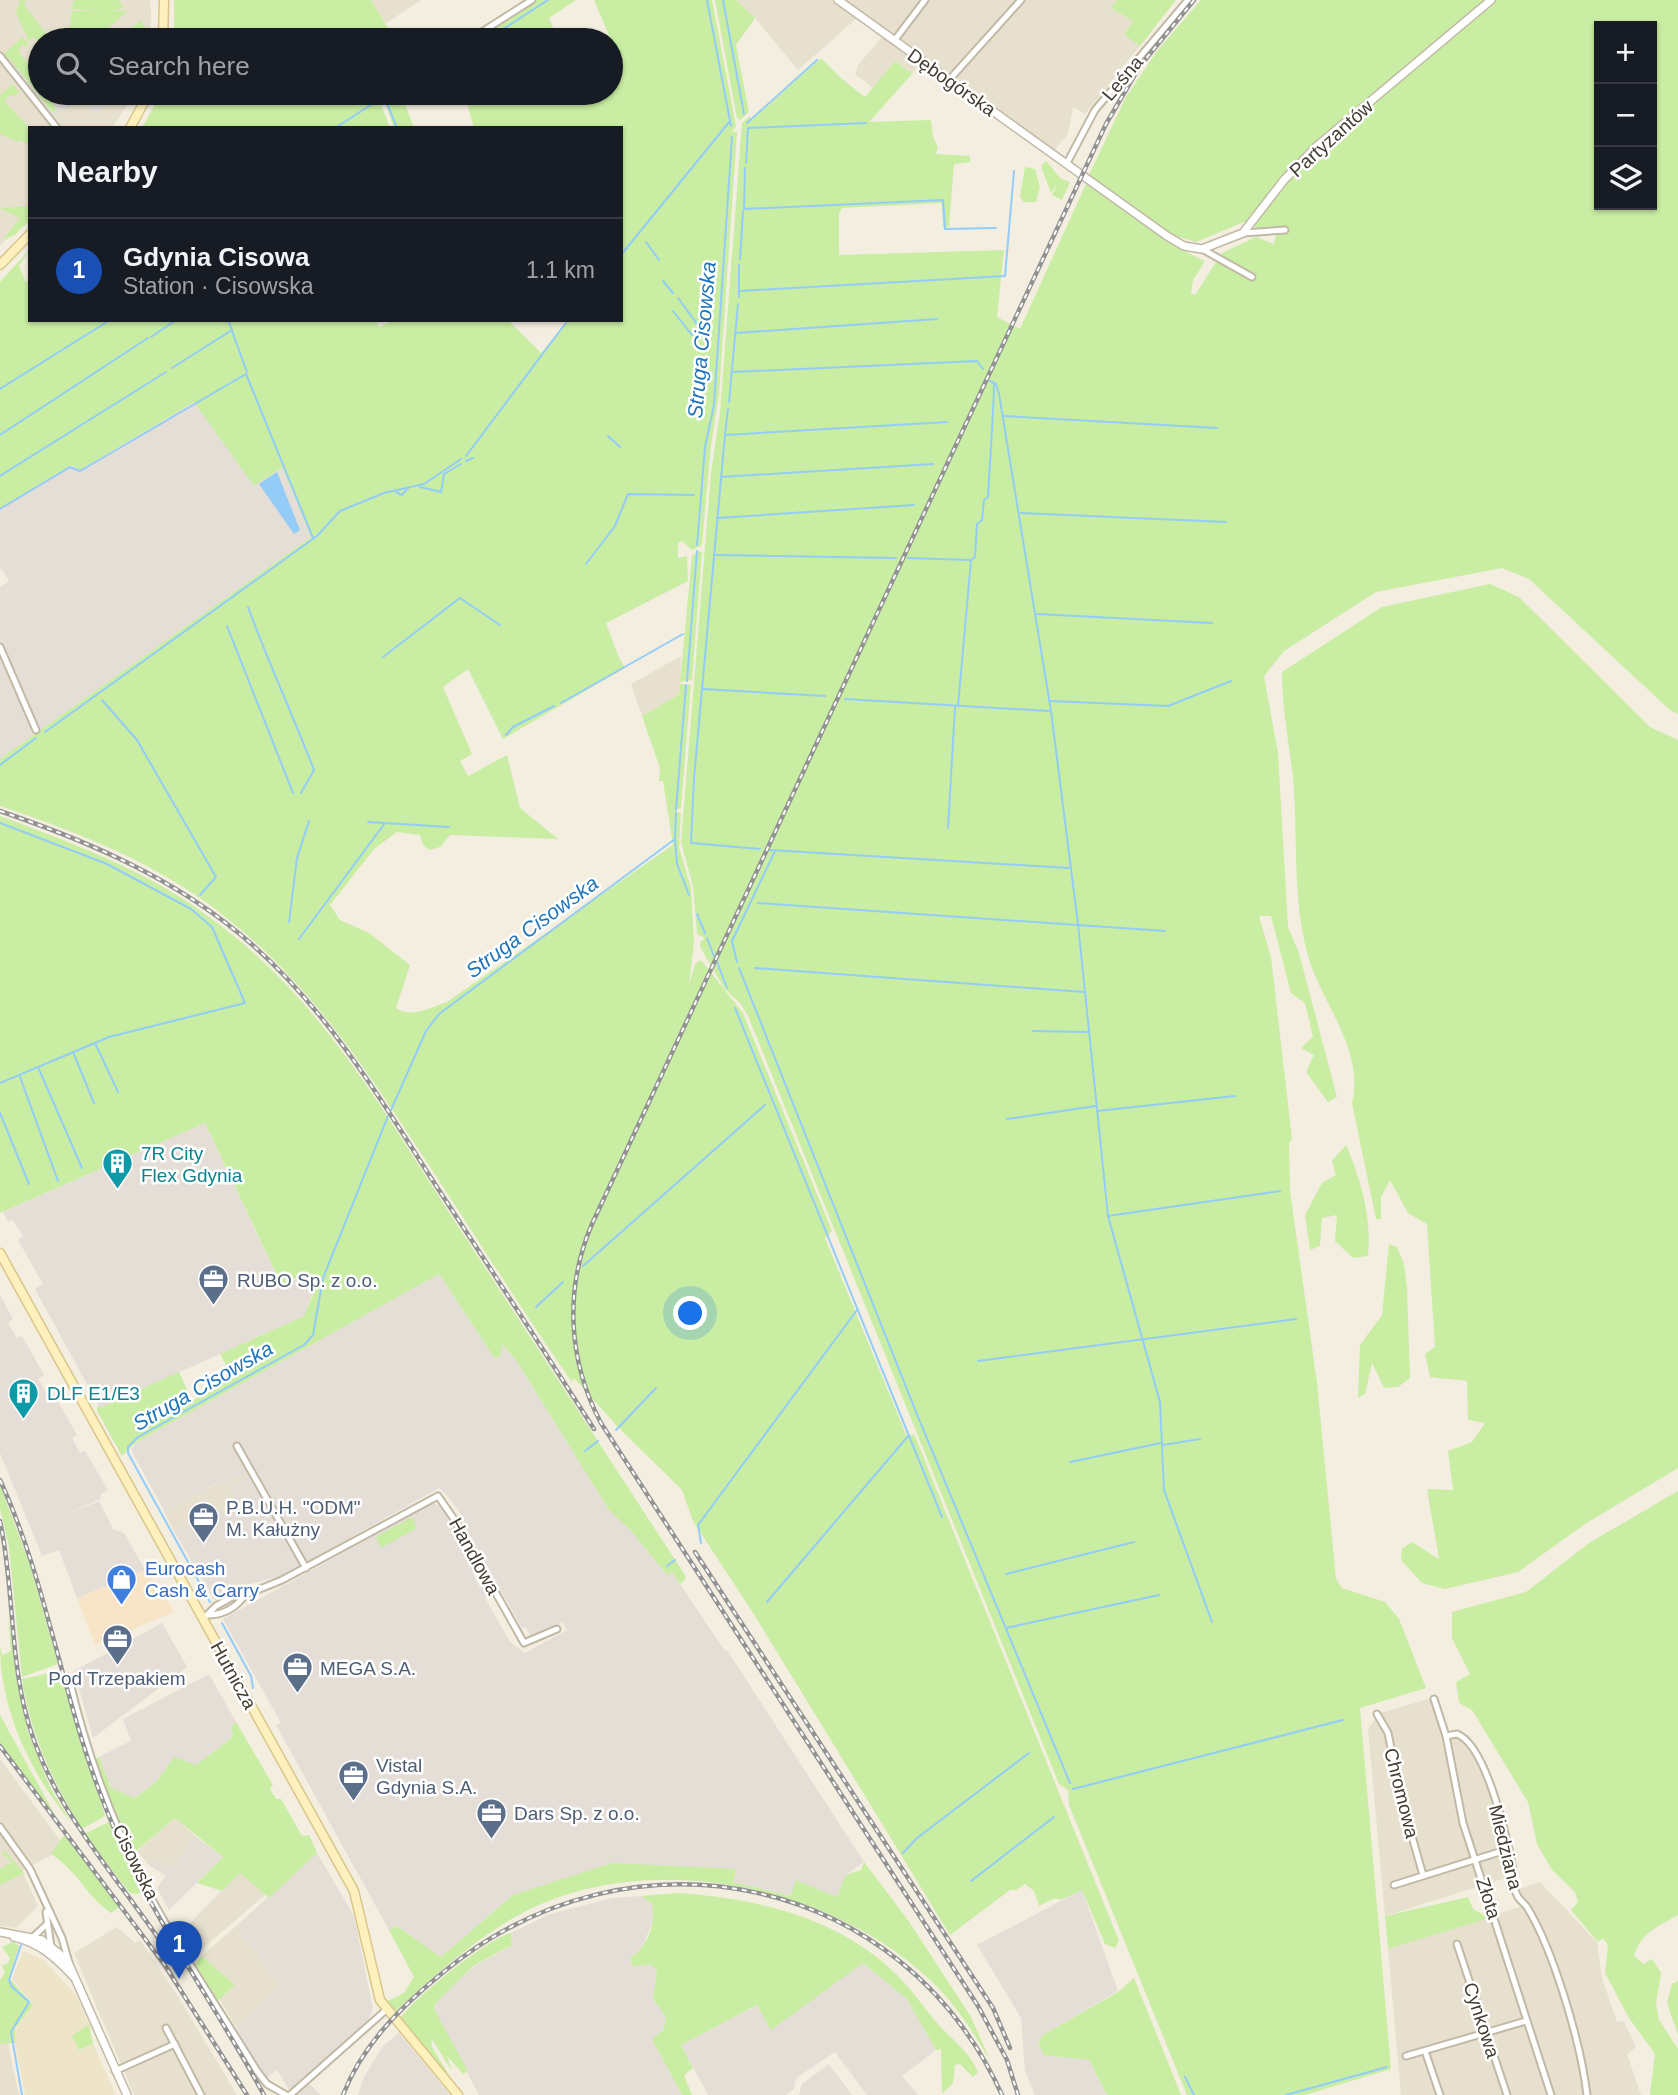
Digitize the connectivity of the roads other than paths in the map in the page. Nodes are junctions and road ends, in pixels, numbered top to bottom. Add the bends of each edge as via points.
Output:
1 (164, 0) edge
2 (532, 0) edge
3 (838, 0) edge
4 (925, 0) edge
5 (1021, 0) edge
6 (1188, 0) edge
7 (1491, 0) edge
8 (163, 28) edge
9 (488, 28) edge
10 (894, 41) junction
11 (0, 56) edge
12 (949, 80) junction
13 (28, 91) edge
14 (39, 105) edge
15 (142, 105) edge
16 (55, 126) edge
17 (131, 126) edge
18 (1067, 163) junction
19 (1286, 230) dead end
20 (1243, 233) junction
21 (28, 236) edge
22 (1202, 249) junction
23 (0, 265) edge
24 (1251, 277) dead end
25 (0, 647) edge
26 (36, 730) dead end
27 (0, 1253) edge
28 (237, 1446) dead end
29 (306, 1567) junction
30 (206, 1617) junction
31 (557, 1629) dead end
32 (69, 1678) dead end
33 (1434, 1699) dead end
34 (1377, 1714) dead end
35 (1446, 1736) junction
36 (0, 1829) edge
37 (1509, 1849) junction
38 (1475, 1858) junction
39 (1423, 1875) junction
40 (1394, 1885) dead end
41 (46, 1908) junction
42 (47, 1924) junction
43 (3, 1933) edge
44 (33, 1937) junction
45 (1457, 1944) dead end
46 (50, 1949) junction
47 (70, 1966) junction
48 (75, 1979) junction
49 (386, 2010) junction
50 (1526, 2021) junction
51 (166, 2028) dead end
52 (1486, 2032) junction
53 (175, 2044) junction
54 (1425, 2051) junction
55 (1406, 2056) dead end
56 (115, 2071) junction
57 (127, 2095) edge
58 (201, 2095) edge
59 (288, 2095) edge
60 (458, 2095) edge
61 (1440, 2095) edge
62 (1507, 2095) edge
63 (1551, 2095) edge
64 (1587, 2095) edge

1 - 8 main road
2 - 9 street
3 - 10 street, Dębogórska
4 - 10 street
5 - 12 street
6 - 18 street, Leśna via 1094,110
7 - 20 street, Partyzantów via 1316,147
10 - 12 street, Dębogórska
11 - 13 street
12 - 18 street, Dębogórska
14 - 16 street
15 - 17 main road
18 - 22 street via 1173,240
19 - 20 street
20 - 22 street
21 - 23 main road
22 - 24 street
25 - 26 street
27 - 30 main road, Hutnicza
28 - 29 street
29 - 30 street, Handlowa via 234,1596
29 - 31 street, Handlowa via 438,1496 524,1643
30 - 49 main road, Hutnicza via 354,1891 376,1991
32 - 59 street, Cisowska via 92,1758 126,1847 257,2071 267,2084
33 - 35 street, Złota
34 - 39 street, Chromowa via 1388,1733
35 - 37 street, Miedziana via 1460,1734 1469,1744 1494,1797
35 - 38 street, Złota via 1463,1823
36 - 41 street via 30,1869
37 - 38 street
37 - 64 street, Miedziana via 1517,1895 1539,1930 1580,2047
38 - 39 street
38 - 50 street, Złota
39 - 40 street
41 - 42 street
41 - 47 street
42 - 44 street
42 - 46 street
43 - 44 street
43 - 46 street
44 - 46 street
45 - 52 street, Cynkowa
46 - 47 street
46 - 48 street
47 - 48 street
48 - 56 street
49 - 59 street
49 - 60 main road, Hutnicza
50 - 52 street
50 - 63 street, Złota
51 - 53 street
52 - 54 street
52 - 62 street, Cynkowa
53 - 56 street
53 - 58 street
54 - 55 street
54 - 61 street
56 - 57 street

